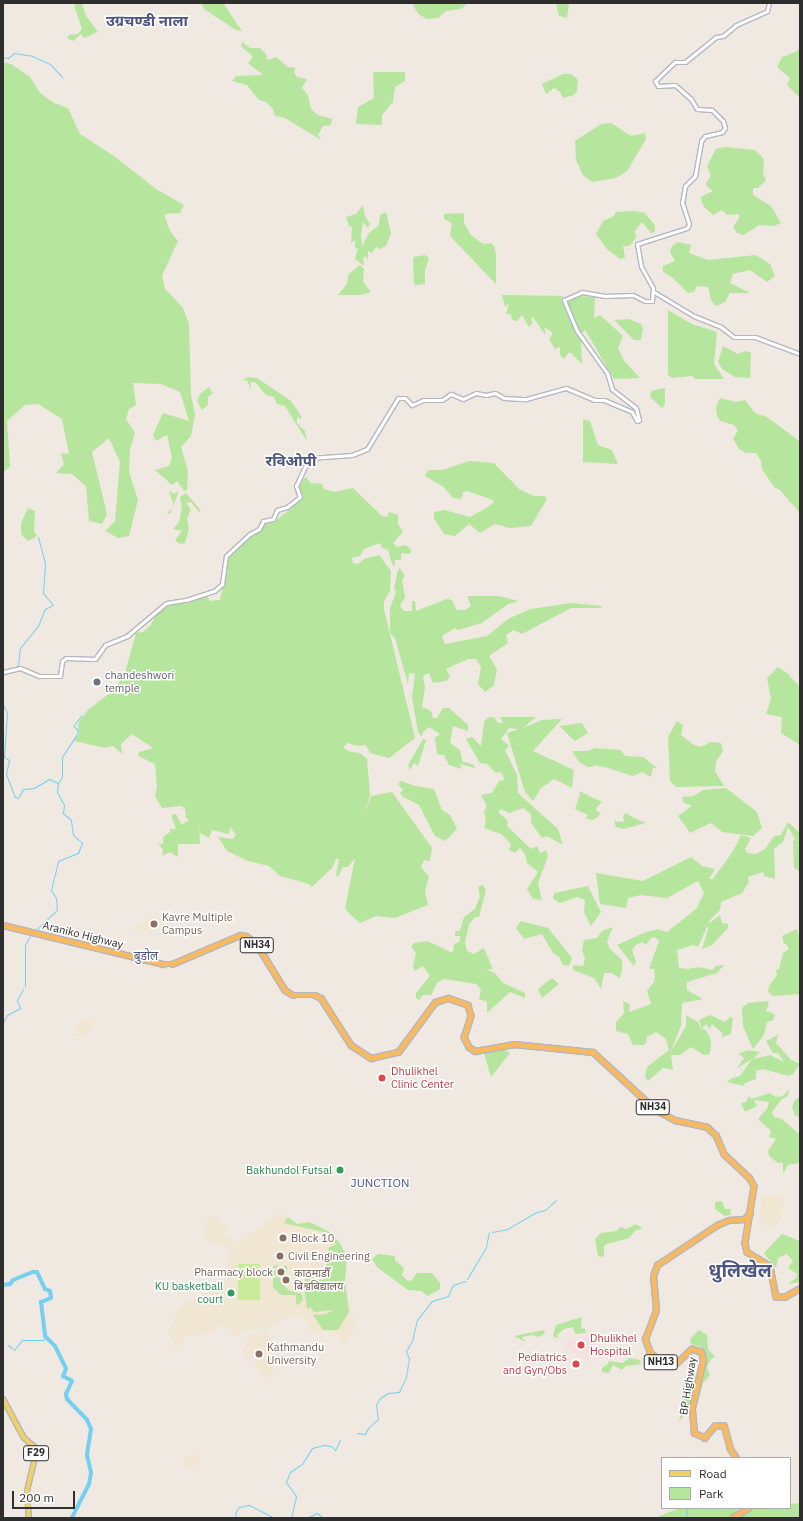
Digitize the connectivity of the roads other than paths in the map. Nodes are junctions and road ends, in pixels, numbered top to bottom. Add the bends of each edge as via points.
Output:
1 (769, 3) edge
2 (654, 292) junction
3 (800, 354) edge
4 (3, 672) edge
5 (3, 925) edge
6 (752, 1208) junction
7 (740, 1219) junction
8 (748, 1228) junction
9 (800, 1288) edge
10 (3, 1398) edge
11 (736, 1457) edge
12 (746, 1509) edge
13 (29, 1518) edge
14 (732, 1518) edge

1 - 2 main road via 766,11 736,25 723,36 716,37 685,62 675,62 655,81 658,86 675,85 691,99 697,109 712,110 726,128 722,132 704,136 701,141 695,176 685,186 682,203 689,224 687,228 637,244 641,266
2 - 3 main road via 694,316 721,327 734,337 756,337
2 - 4 main road via 652,301 649,302 633,295 604,296 582,292 564,300 577,331 607,373 612,389 636,408 638,422 632,412 566,388 526,399 504,398 495,393 486,395 476,392 463,398 450,395 442,400 423,400 412,405 401,397 395,400 376,437 360,453 309,458 296,486 300,497 287,508 278,510 272,519 263,521 259,529 226,556 220,587 210,594 167,602 127,636 105,645 95,659 66,658 60,676 39,676 20,668
5 - 6 highway, Araniko Highway / NH34 via 163,964 172,964 240,935 246,936 256,943 285,990 293,995 315,995 321,998 351,1045 370,1058 398,1052 437,1000 448,998 464,1002 471,1013 464,1037 472,1049 479,1051 514,1044 593,1052 655,1109 675,1120 707,1127 716,1135 724,1154 751,1178 754,1189
6 - 7 highway, BP Highway / NH13 via 747,1217
6 - 8 highway, Araniko Highway / NH34
7 - 8 highway
7 - 11 highway, BP Highway / NH13 via 718,1225 656,1265 653,1276 656,1310 645,1339 650,1353 664,1364 678,1363 692,1349 701,1352 703,1360 692,1408 694,1433 705,1438 715,1426 724,1426
8 - 9 highway, Araniko Highway / NH34 via 745,1243 747,1252 770,1266 776,1296 780,1297
10 - 13 main road, F29 via 24,1438 37,1449 27,1491
12 - 14 highway

